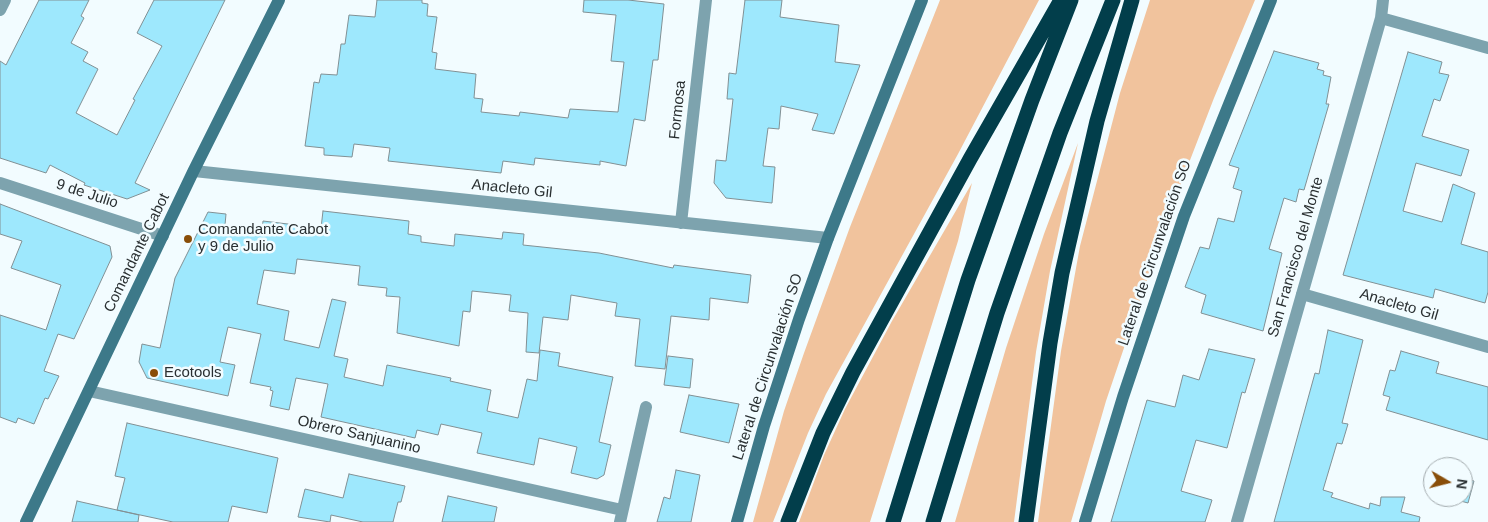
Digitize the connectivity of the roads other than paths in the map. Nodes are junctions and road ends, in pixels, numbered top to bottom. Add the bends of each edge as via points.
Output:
1 (5, 0) edge
2 (280, 0) edge
3 (706, 0) edge
4 (922, 0) edge
5 (1061, 0) edge
6 (1071, 0) edge
7 (1113, 0) edge
8 (1132, 0) edge
9 (1271, 0) edge
10 (1384, 0) edge
11 (0, 10) edge
12 (1381, 18) junction
13 (1488, 48) edge
14 (194, 171) junction
15 (0, 182) edge
16 (681, 223) junction
17 (163, 236) junction
18 (828, 238) junction
19 (1302, 294) junction
20 (1488, 347) edge
21 (89, 391) junction
22 (646, 408) dead end
23 (621, 516) edge
24 (26, 522) edge
25 (737, 522) edge
26 (788, 522) edge
27 (893, 522) edge
28 (933, 522) edge
29 (1026, 522) edge
30 (1085, 522) edge
31 (1237, 522) edge

1 - 11 street
2 - 14 street, Comandante Cabot
3 - 16 street, Formosa
4 - 18 street, Lateral de Circunvalación SO
5 - 26 highway via 853,372 823,433
6 - 27 highway via 968,280
7 - 28 highway via 1060,133 998,313
8 - 29 highway via 1097,121 1062,273
9 - 30 street, Lateral de Circunvalación SO via 1184,216
10 - 12 street, San Francisco del Monte
12 - 13 street
12 - 19 street, San Francisco del Monte
14 - 16 street, Anacleto Gil
14 - 17 street, Comandante Cabot
15 - 17 street, 9 de Julio
16 - 18 street, Anacleto Gil
17 - 21 street, Comandante Cabot
18 - 25 street, Lateral de Circunvalación SO via 778,378
19 - 20 street, Anacleto Gil
19 - 31 street, San Francisco del Monte
21 - 23 street, Obrero Sanjuanino
21 - 24 street, Comandante Cabot
22 - 23 street

